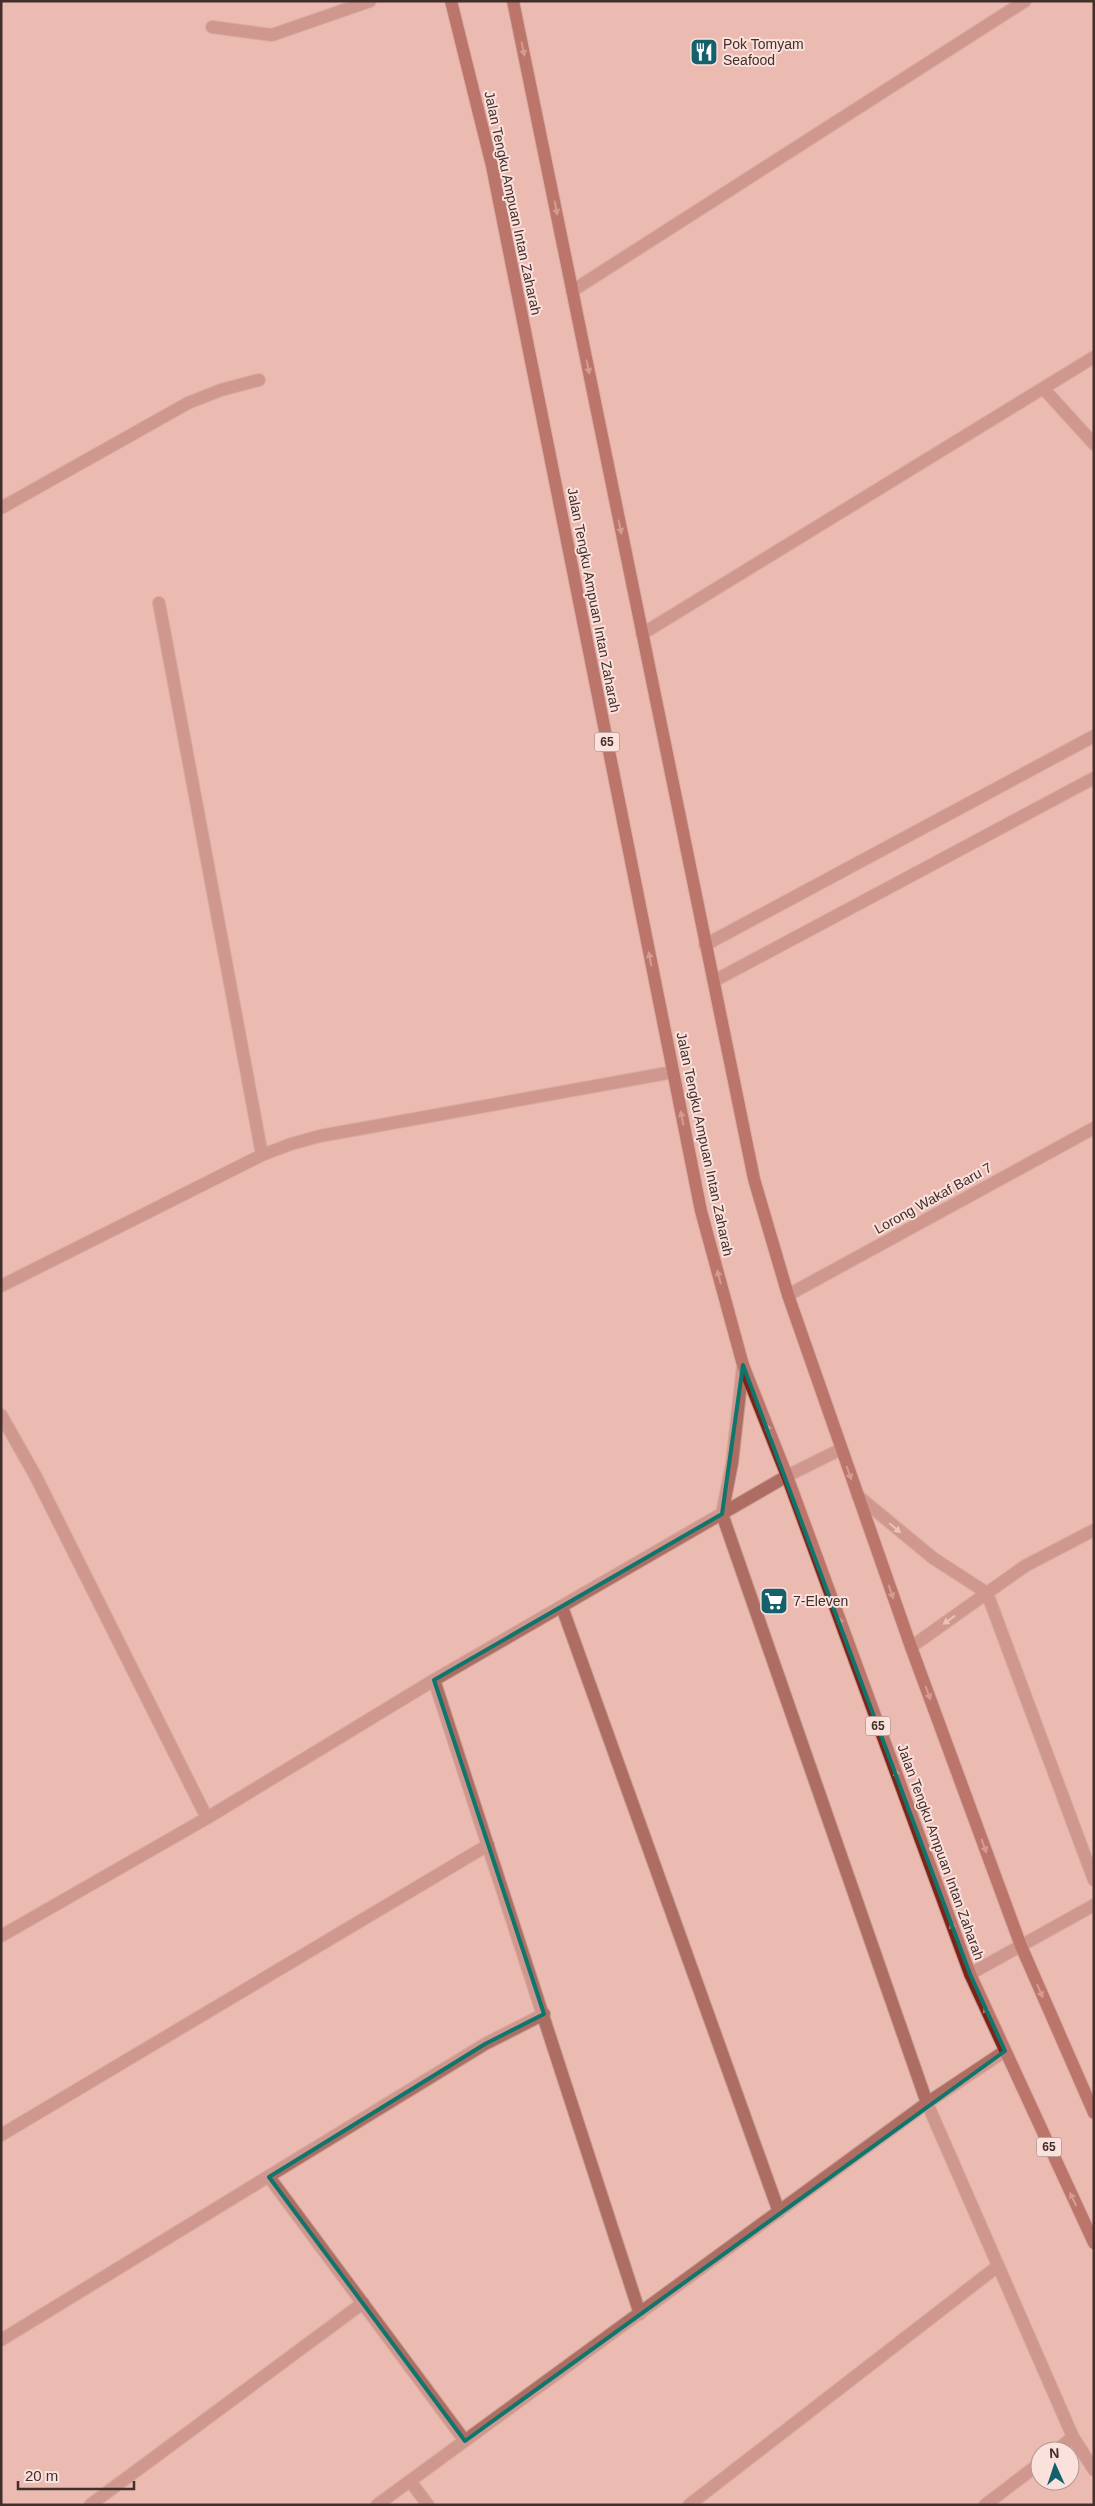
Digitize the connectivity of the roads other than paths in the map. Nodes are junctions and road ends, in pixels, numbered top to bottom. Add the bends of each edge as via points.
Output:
1 (370, 1) edge
2 (451, 1) edge
3 (513, 1) edge
4 (1025, 1) edge
5 (212, 27) dead end
6 (572, 291) junction
7 (1094, 357) edge
8 (258, 380) dead end
9 (1043, 388) junction
10 (1094, 444) edge
11 (1, 508) edge
12 (159, 603) dead end
13 (642, 634) junction
14 (1094, 736) edge
15 (1094, 778) edge
16 (705, 945) junction
17 (714, 981) junction
18 (673, 1072) junction
19 (1094, 1128) edge
20 (262, 1155) junction
21 (1, 1286) edge
22 (788, 1295) junction
23 (743, 1365) junction
24 (1, 1415) edge
25 (841, 1449) junction
26 (787, 1476) junction
27 (858, 1496) junction
28 (722, 1514) junction
29 (1094, 1530) edge
30 (987, 1593) junction
31 (562, 1607) junction
32 (911, 1647) junction
33 (434, 1680) junction
34 (207, 1818) junction
35 (488, 1845) junction
36 (1094, 1880) edge
37 (1094, 1905) edge
38 (1, 1936) edge
39 (1021, 1946) junction
40 (970, 1974) junction
41 (544, 2014) junction
42 (1005, 2051) junction
43 (927, 2103) junction
44 (1094, 2113) edge
45 (1, 2135) edge
46 (269, 2176) junction
47 (779, 2212) junction
48 (1094, 2243) edge
49 (998, 2266) junction
50 (363, 2303) junction
51 (640, 2314) junction
52 (1, 2340) edge
53 (1073, 2437) junction
54 (465, 2441) junction
55 (1068, 2441) edge
56 (1094, 2470) edge
57 (1030, 2471) edge
58 (410, 2480) junction
59 (90, 2505) edge
60 (377, 2505) edge
61 (428, 2505) edge
62 (689, 2505) edge
63 (985, 2505) edge

1 - 5 street via 272,35
18 -> 2 main road, Jalan Tengku Ampuan Intan Zaharah / 65 via 492,166
3 -> 6 main road
4 - 6 street
6 -> 13 main road
7 - 9 street
8 - 11 street via 188,403
9 - 10 street
9 - 13 street
12 - 20 street
13 - 16 main road
14 - 16 street
15 - 17 street
16 - 17 main road
17 - 22 main road via 754,1179
18 - 20 street via 320,1136
23 -> 18 main road, Jalan Tengku Ampuan Intan Zaharah / 65 via 701,1211
19 - 22 street, Lorong Wakaf Baru 7
20 - 21 street
22 - 25 main road
26 -> 23 main road, Jalan Tengku Ampuan Intan Zaharah / 65
23 - 28 street via 732,1463
24 - 34 street via 35,1475
25 - 26 street
25 -> 27 main road
26 - 28 street
40 -> 26 main road, Jalan Tengku Ampuan Intan Zaharah / 65
27 -> 30 street via 921,1548
27 -> 32 main road
28 - 31 street
28 - 43 street
29 - 30 street via 1024,1566
30 -> 32 street
30 - 36 street
31 - 33 street
31 - 47 street
32 -> 39 main road
33 - 34 street
33 - 35 street
34 - 38 street
35 - 41 street
35 - 45 street
37 - 39 street
39 - 40 street
39 -> 44 main road
42 -> 40 main road, Jalan Tengku Ampuan Intan Zaharah / 65
41 - 46 street via 485,2044
41 - 51 street
42 - 43 street
48 -> 42 main road, Jalan Tengku Ampuan Intan Zaharah / 65
43 - 47 street
43 - 49 street
46 - 50 street
46 - 52 street
47 - 51 street
49 - 53 street
49 - 62 street
50 - 54 street
50 - 59 street
51 - 54 street
53 - 55 street
53 - 56 street
54 - 58 street
57 - 63 street
58 - 60 street
58 - 61 street

